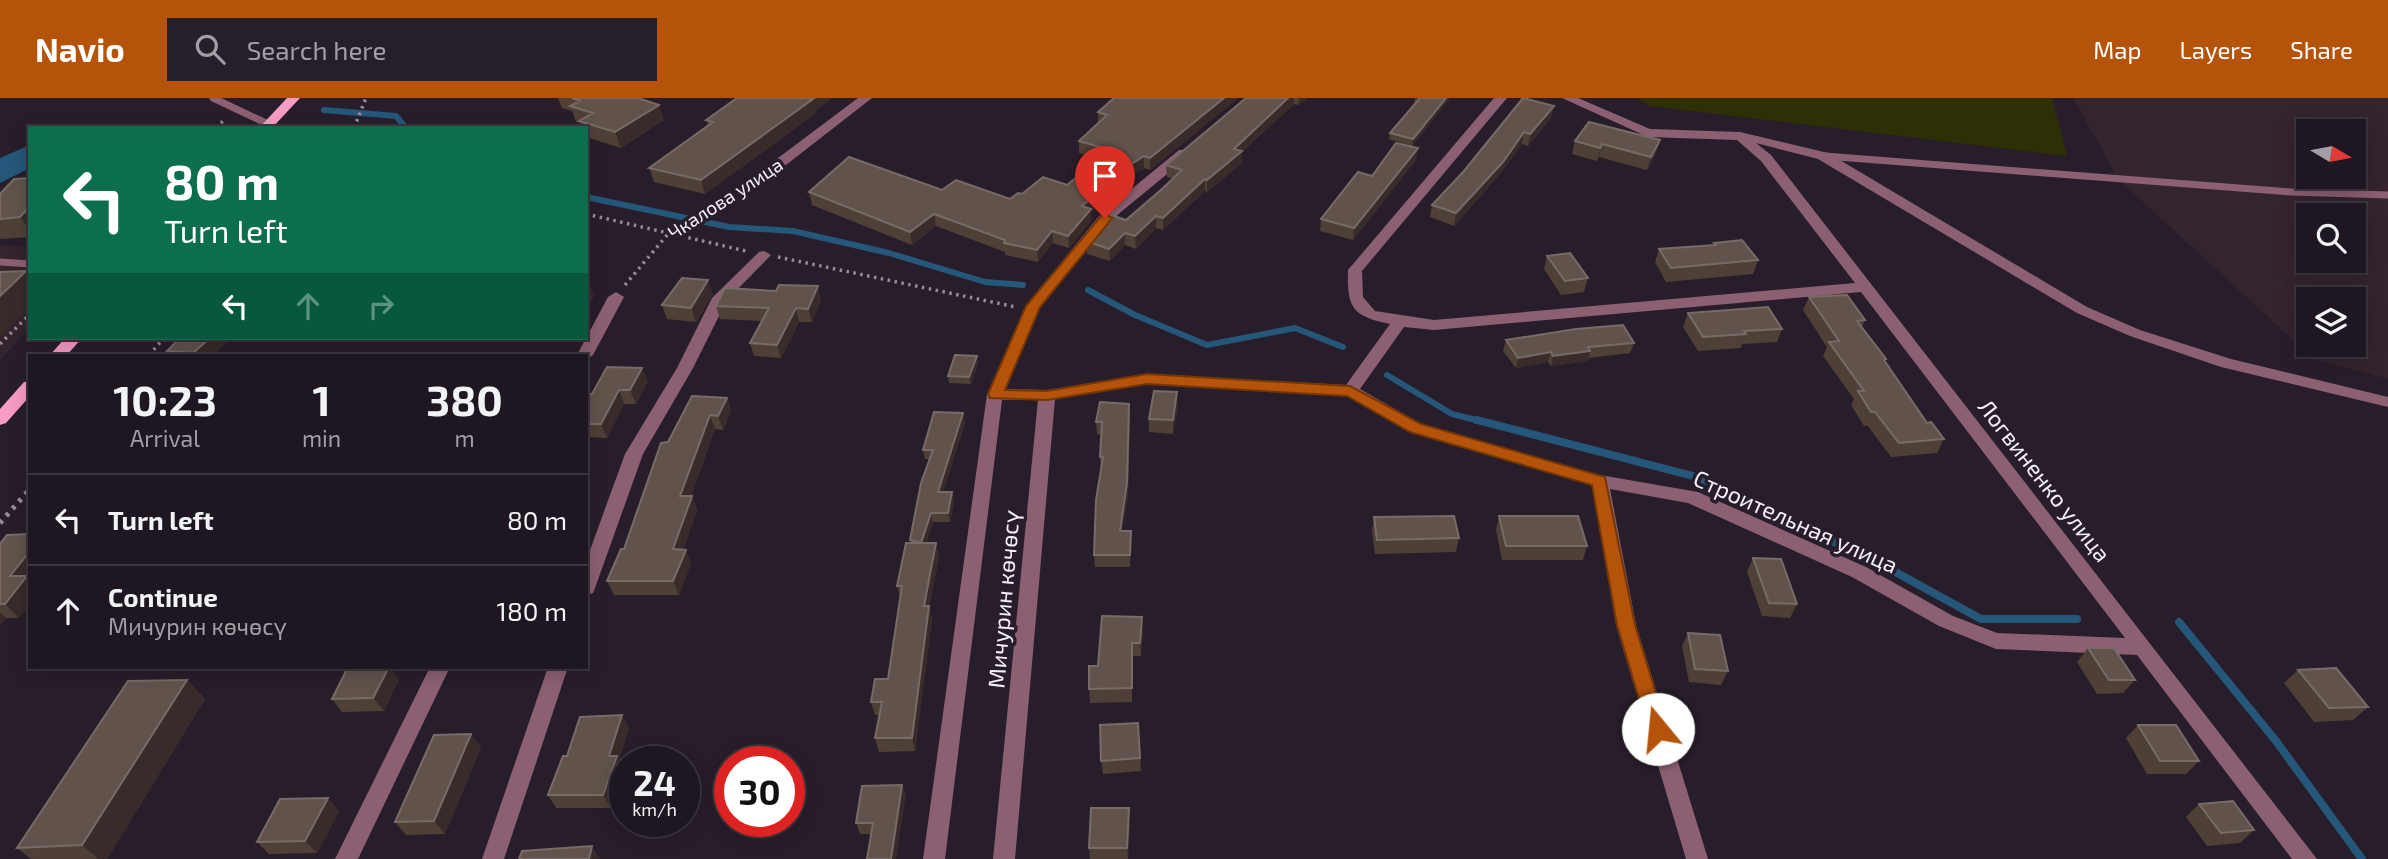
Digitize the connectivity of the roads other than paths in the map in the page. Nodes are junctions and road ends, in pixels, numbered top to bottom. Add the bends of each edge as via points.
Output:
1 (213, 98) edge
2 (294, 98) edge
3 (866, 98) edge
4 (1501, 98) edge
5 (1568, 98) edge
6 (267, 126) edge
7 (1740, 136) junction
8 (1198, 141) edge
9 (1823, 156) junction
10 (763, 176) road end
11 (2388, 195) edge
12 (764, 255) road end
13 (0, 262) edge
14 (28, 264) edge
15 (1865, 287) junction
16 (616, 297) road end
17 (1400, 322) junction
18 (72, 340) edge
19 (59, 354) edge
20 (586, 354) edge
21 (28, 388) edge
22 (1350, 391) junction
23 (995, 394) junction
24 (1047, 396) junction
25 (2388, 402) edge
26 (0, 419) edge
27 (1600, 481) junction
28 (588, 582) edge
29 (2143, 647) junction
30 (439, 669) edge
31 (557, 669) edge
32 (346, 859) edge
33 (493, 859) edge
34 (934, 859) edge
35 (1004, 859) edge
36 (1697, 859) edge
37 (2306, 859) edge

1 - 6 lane
2 - 6 main road
3 - 10 street, Чкалова улица
4 - 17 street via 1355,270 1355,298 1370,316
5 - 7 street via 1648,133
7 - 9 street
7 - 15 street, Логвиненко улица via 1766,158
8 - 23 street, Мичурин көчөсү via 1105,218 1032,310
9 - 11 lane via 2291,192
9 - 25 street via 2103,320 2227,363
12 - 28 street via 720,298 634,454
13 - 14 lane
15 - 17 street via 1434,325
15 - 29 street, Логвиненко улица
16 - 20 street
17 - 22 street
18 - 19 main road
21 - 26 main road
22 - 24 street via 1147,379
22 - 27 street, Строительная улица via 1415,428
23 - 24 street
23 - 34 street, Мичурин көчөсү
24 - 35 street, Мичурин көчөсү
27 - 29 street, Строительная улица via 1692,497 1859,572 1946,621 1996,641
27 - 36 street via 1626,625
29 - 37 street, Логвиненко улица
30 - 32 street
31 - 33 street

